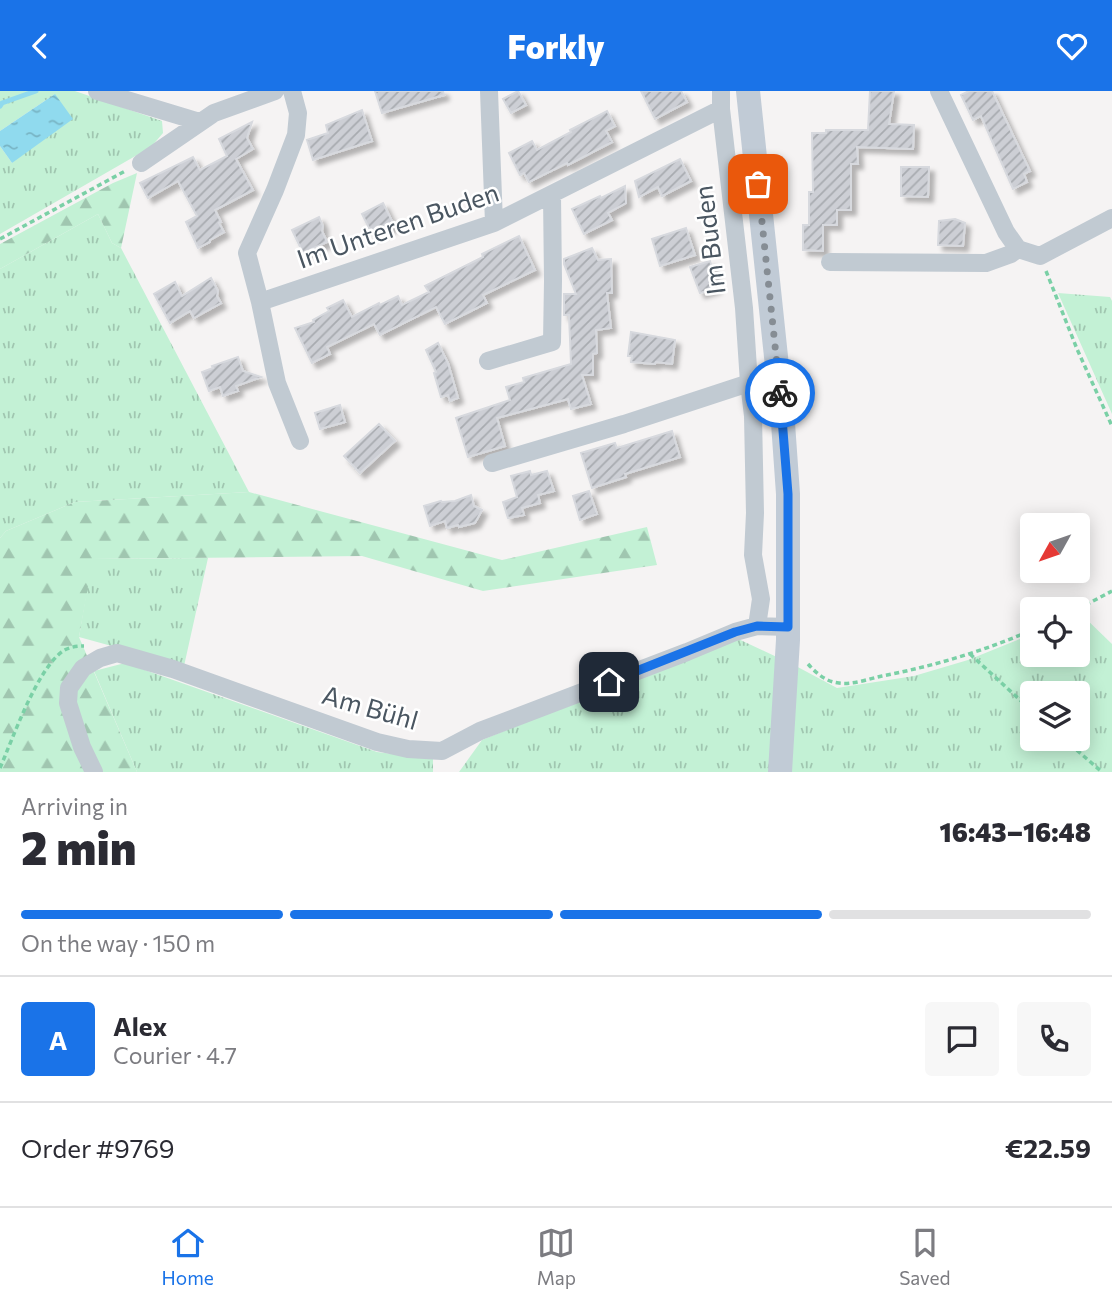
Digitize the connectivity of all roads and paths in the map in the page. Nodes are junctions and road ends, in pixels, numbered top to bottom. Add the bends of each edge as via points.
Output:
1 (97, 91) edge
2 (275, 91) edge
3 (292, 91) edge
4 (489, 91) edge
5 (748, 91) edge
6 (939, 91) edge
7 (721, 100) edge
8 (200, 122) junction
9 (141, 163) joint
10 (552, 195) junction
11 (1112, 218) edge
12 (494, 223) junction
13 (0, 239) edge
14 (1018, 249) junction
15 (1040, 256) junction
16 (830, 262) dead end
17 (260, 302) junction
18 (488, 361) dead end
19 (749, 383) junction
20 (1112, 426) edge
21 (300, 441) dead end
22 (492, 463) dead end
23 (1112, 591) edge
24 (1090, 602) edge
25 (757, 626) junction
26 (788, 633) junction
27 (1020, 635) edge
28 (117, 653) junction
29 (970, 654) junction
30 (1020, 700) edge
31 (1078, 751) edge
32 (0, 768) edge
33 (94, 772) edge
34 (780, 772) edge
35 (1102, 772) edge

1 - 8 street
2 - 8 street
3 - 17 street, Im Unteren Buden via 298,113 296,135 247,253
4 - 12 street
5 - 26 street via 783,423
6 - 14 street
7 - 10 street, Im Unteren Buden
7 - 19 street, Im Buden
8 - 9 street
9 - 13 path
10 - 12 street, Im Unteren Buden
10 - 18 street via 552,342
11 - 15 street
12 - 17 street, Im Unteren Buden
14 - 15 street
14 - 16 street via 986,263
15 - 20 path
17 - 21 street, Im Unteren Buden via 277,383
19 - 22 street
19 - 25 street, Im Buden via 754,555 761,599
23 - 24 path
25 - 26 street, Am Bühl
25 - 28 street, Am Bühl via 480,731 442,751 377,742
26 - 29 path via 817,673 838,683
26 - 34 street
27 - 29 path
28 - 32 path via 77,646 53,660 37,683
28 - 33 street via 83,668 69,688 68,703
29 - 30 path
31 - 35 path

